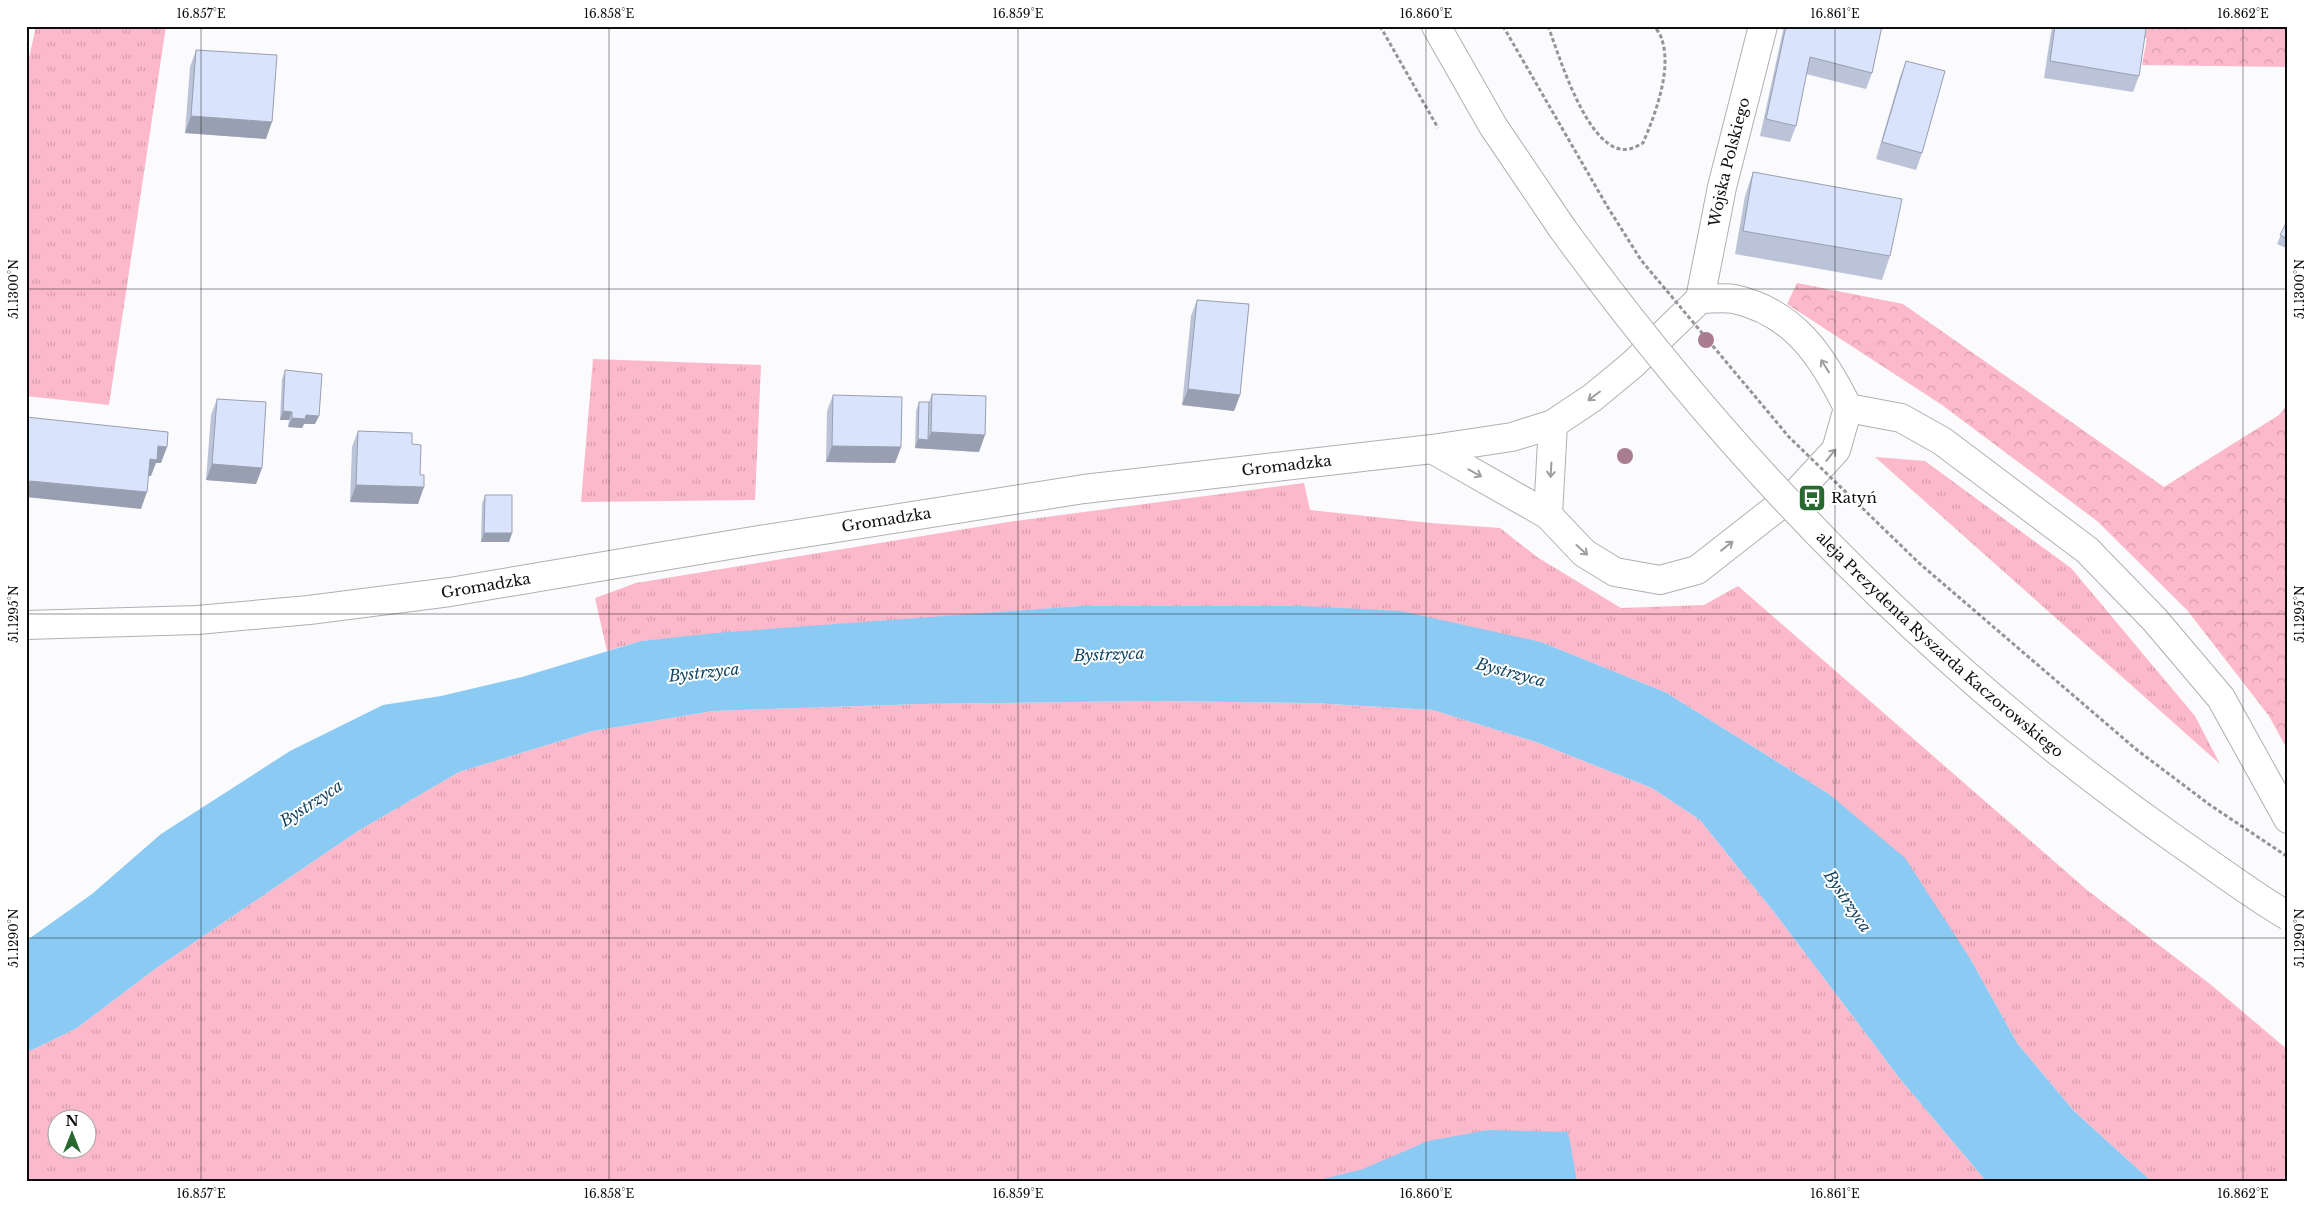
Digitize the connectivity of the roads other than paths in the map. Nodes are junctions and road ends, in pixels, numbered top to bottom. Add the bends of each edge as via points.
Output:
1 (1436, 26) edge
2 (1763, 26) edge
3 (1700, 299) junction
4 (1848, 408) junction
5 (1553, 424) junction
6 (1432, 449) junction
7 (1548, 515) junction
8 (26, 625) edge
9 (2288, 819) edge
10 (2288, 916) edge

1 - 10 street, aleja Prezydenta Ryszarda Kaczorowskiego, bridge via 1493,126 1606,289 1727,437 1825,542 1910,625 1997,703 2106,790
2 - 3 street, Wojska Polskiego via 1722,187
4 -> 3 street via 1812,346 1770,311 1733,299
3 -> 5 street, Gromadzka via 1632,365 1592,398
7 -> 4 street via 1584,553 1615,572 1660,580 1697,570 1798,490 1836,450
4 - 9 street via 1901,418 1942,441 2087,550 2155,620 2221,698
5 - 6 street, Gromadzka via 1512,437
5 -> 7 street
6 -> 7 street
6 - 8 street, Gromadzka via 1084,489 441,594 197,620

